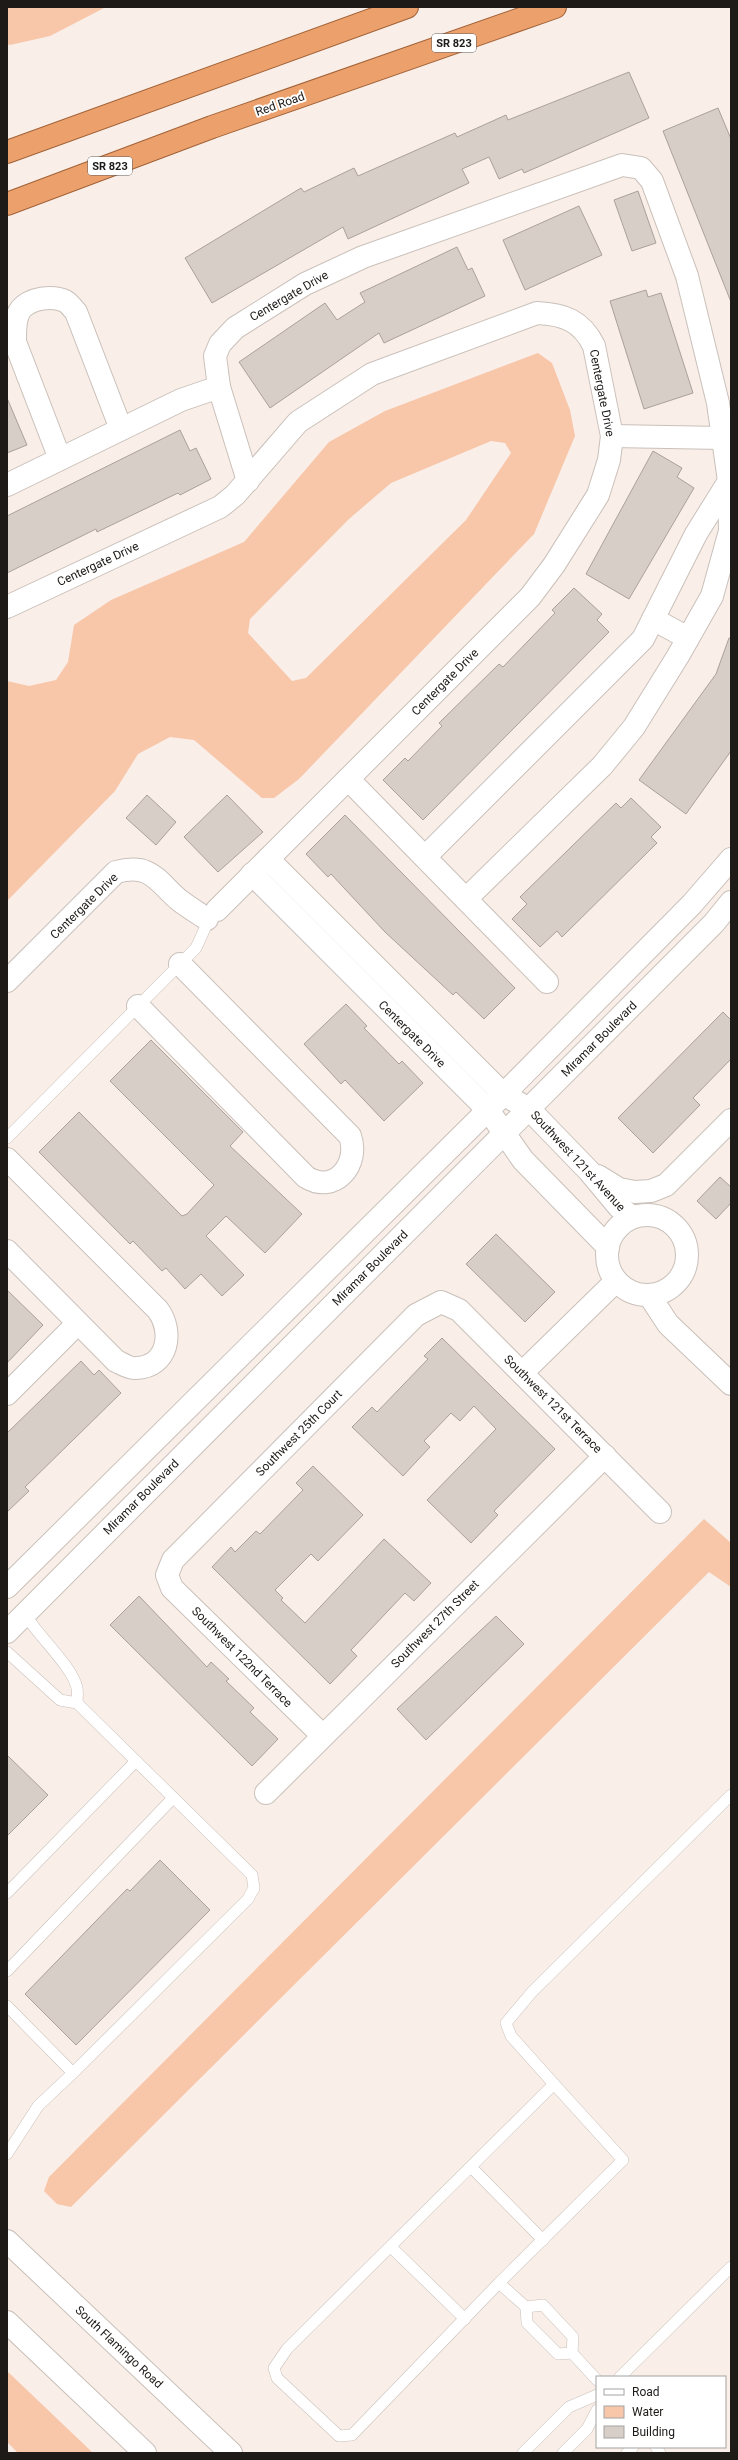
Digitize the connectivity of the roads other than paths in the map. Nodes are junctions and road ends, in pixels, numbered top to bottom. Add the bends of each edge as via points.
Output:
1 (407, 7) edge
2 (555, 7) edge
3 (7, 152) edge
4 (7, 204) edge
5 (219, 387) junction
6 (121, 429) junction
7 (612, 436) junction
8 (723, 438) junction
9 (60, 459) junction
10 (248, 481) junction
11 (729, 481) junction
12 (7, 485) edge
13 (7, 607) edge
14 (653, 619) junction
15 (688, 638) junction
16 (348, 779) junction
17 (425, 857) junction
18 (268, 859) junction
19 (731, 859) edge
20 (252, 874) junction
21 (466, 899) junction
22 (731, 902) edge
23 (212, 914) junction
24 (343, 950) junction
25 (180, 964) junction
26 (7, 981) edge
27 (547, 982) dead end
28 (138, 1006) junction
29 (503, 1094) junction
30 (529, 1109) junction
31 (488, 1110) junction
32 (731, 1120) edge
33 (504, 1133) junction
34 (7, 1138) edge
35 (7, 1159) edge
36 (589, 1171) junction
37 (666, 1185) junction
38 (658, 1216) junction
39 (632, 1217) junction
40 (608, 1246) junction
41 (7, 1251) edge
42 (616, 1280) junction
43 (649, 1295) junction
44 (441, 1302) joint
45 (78, 1323) junction
46 (523, 1372) junction
47 (731, 1384) edge
48 (7, 1394) edge
49 (605, 1456) junction
50 (660, 1512) dead end
51 (167, 1575) joint
52 (7, 1587) edge
53 (14, 1620) edge
54 (7, 1652) edge
55 (76, 1704) junction
56 (322, 1736) junction
57 (136, 1761) junction
58 (266, 1793) dead end
59 (731, 1795) edge
60 (173, 1798) junction
61 (7, 1893) edge
62 (7, 1972) edge
63 (7, 2006) edge
64 (73, 2073) junction
65 (554, 2084) junction
66 (7, 2154) edge
67 (472, 2167) junction
68 (543, 2240) junction
69 (7, 2241) edge
70 (391, 2247) junction
71 (731, 2267) edge
72 (499, 2284) junction
73 (526, 2307) junction
74 (465, 2318) junction
75 (7, 2322) edge
76 (572, 2353) junction
77 (621, 2376) edge
78 (596, 2379) edge
79 (596, 2395) edge
80 (596, 2412) edge
81 (145, 2453) edge
82 (231, 2453) edge
83 (523, 2453) edge
84 (563, 2453) edge

1 - 3 highway
2 - 4 highway, Red Road / SR 823 via 212,127
5 - 6 street via 181,400
5 - 8 street, Centergate Drive via 215,356 220,344 235,328 305,284 363,257 622,165 641,168 652,181 687,276 718,402
5 - 10 street, Centergate Drive
6 - 9 street
6 - 9 street via 76,312 66,301 46,298 35,300 21,309 15,325 15,342
7 - 8 street
7 - 10 street, Centergate Drive via 594,346 589,336 572,319 557,314 537,313 372,374 298,422
7 - 16 street, Centergate Drive via 609,460 598,495 554,565 530,597
8 - 11 street, Centergate Drive
9 - 12 street
10 - 13 street, Centergate Drive via 220,507
11 - 14 street via 696,534
11 - 15 street, Centergate Drive via 730,531 712,596
14 - 15 street
14 - 17 street via 643,639
15 - 21 street, Centergate Drive via 634,727 602,766
16 - 17 street
16 - 18 street, Centergate Drive
17 - 21 street
18 - 20 street, Centergate Drive
18 - 24 street, Centergate Drive
19 - 29 street via 692,904
20 - 23 street, Centergate Drive
20 - 24 street, Centergate Drive
21 - 27 street
22 - 30 street, Miramar Boulevard via 714,923
23 - 25 lane via 202,938
23 - 26 street, Centergate Drive via 179,900 156,877 146,871 131,868 116,872
24 - 29 street, Centergate Drive
24 - 31 street, Centergate Drive
25 - 28 lane
25 - 28 street via 350,1136 354,1146 350,1163 342,1176 329,1182 316,1183 306,1177
28 - 34 lane
29 - 30 street, Southwest 121st Avenue
29 - 31 street
30 - 33 street, Miramar Boulevard
30 - 36 street, Southwest 121st Avenue
31 - 33 street
31 - 52 street
32 - 37 street
33 - 40 street via 523,1160
33 - 53 street, Miramar Boulevard
35 - 45 street via 158,1310 164,1318 167,1346 161,1358 151,1364 135,1368 116,1361
36 - 37 street via 619,1189 635,1192 650,1191
36 - 39 street, Southwest 121st Avenue via 619,1207
37 - 38 street
38 - 39 street via 645,1214
38 - 43 street via 670,1221 679,1230 688,1253 681,1277 672,1286
39 - 40 street via 617,1229
40 - 42 street via 608,1264
41 - 45 street
42 - 43 street via 625,1289 636,1294
42 - 46 street
43 - 47 street via 668,1324
44 - 46 street, Southwest 121st Terrace via 459,1310
44 - 51 street, Southwest 25th Court via 416,1315 173,1560
45 - 48 street
46 - 49 street, Southwest 121st Terrace
49 - 50 street, Southwest 121st Terrace
49 - 56 street, Southwest 27th Street
51 - 56 street, Southwest 122nd Terrace via 172,1588
53 - 55 lane via 37,1634 73,1678 77,1688
54 - 55 lane via 54,1696
55 - 57 lane
56 - 58 street, Southwest 27th Street
57 - 60 lane
57 - 61 lane
59 - 65 lane via 532,1992 506,2023 511,2036
60 - 62 lane
60 - 64 lane via 252,1875 254,1888 248,1899
63 - 64 lane
64 - 66 lane via 38,2106
65 - 67 lane
65 - 68 lane via 624,2160
67 - 68 lane
67 - 70 lane
68 - 72 lane
69 - 82 street, South Flamingo Road
70 - 74 lane
70 - 74 lane via 287,2349 274,2368 277,2378 339,2436 352,2435
71 - 77 lane
72 - 73 lane
72 - 74 lane
73 - 76 lane via 527,2323 558,2354
73 - 76 lane via 543,2305 573,2338
75 - 81 street
76 - 78 lane
79 - 83 lane via 570,2406
80 - 84 lane via 587,2429

